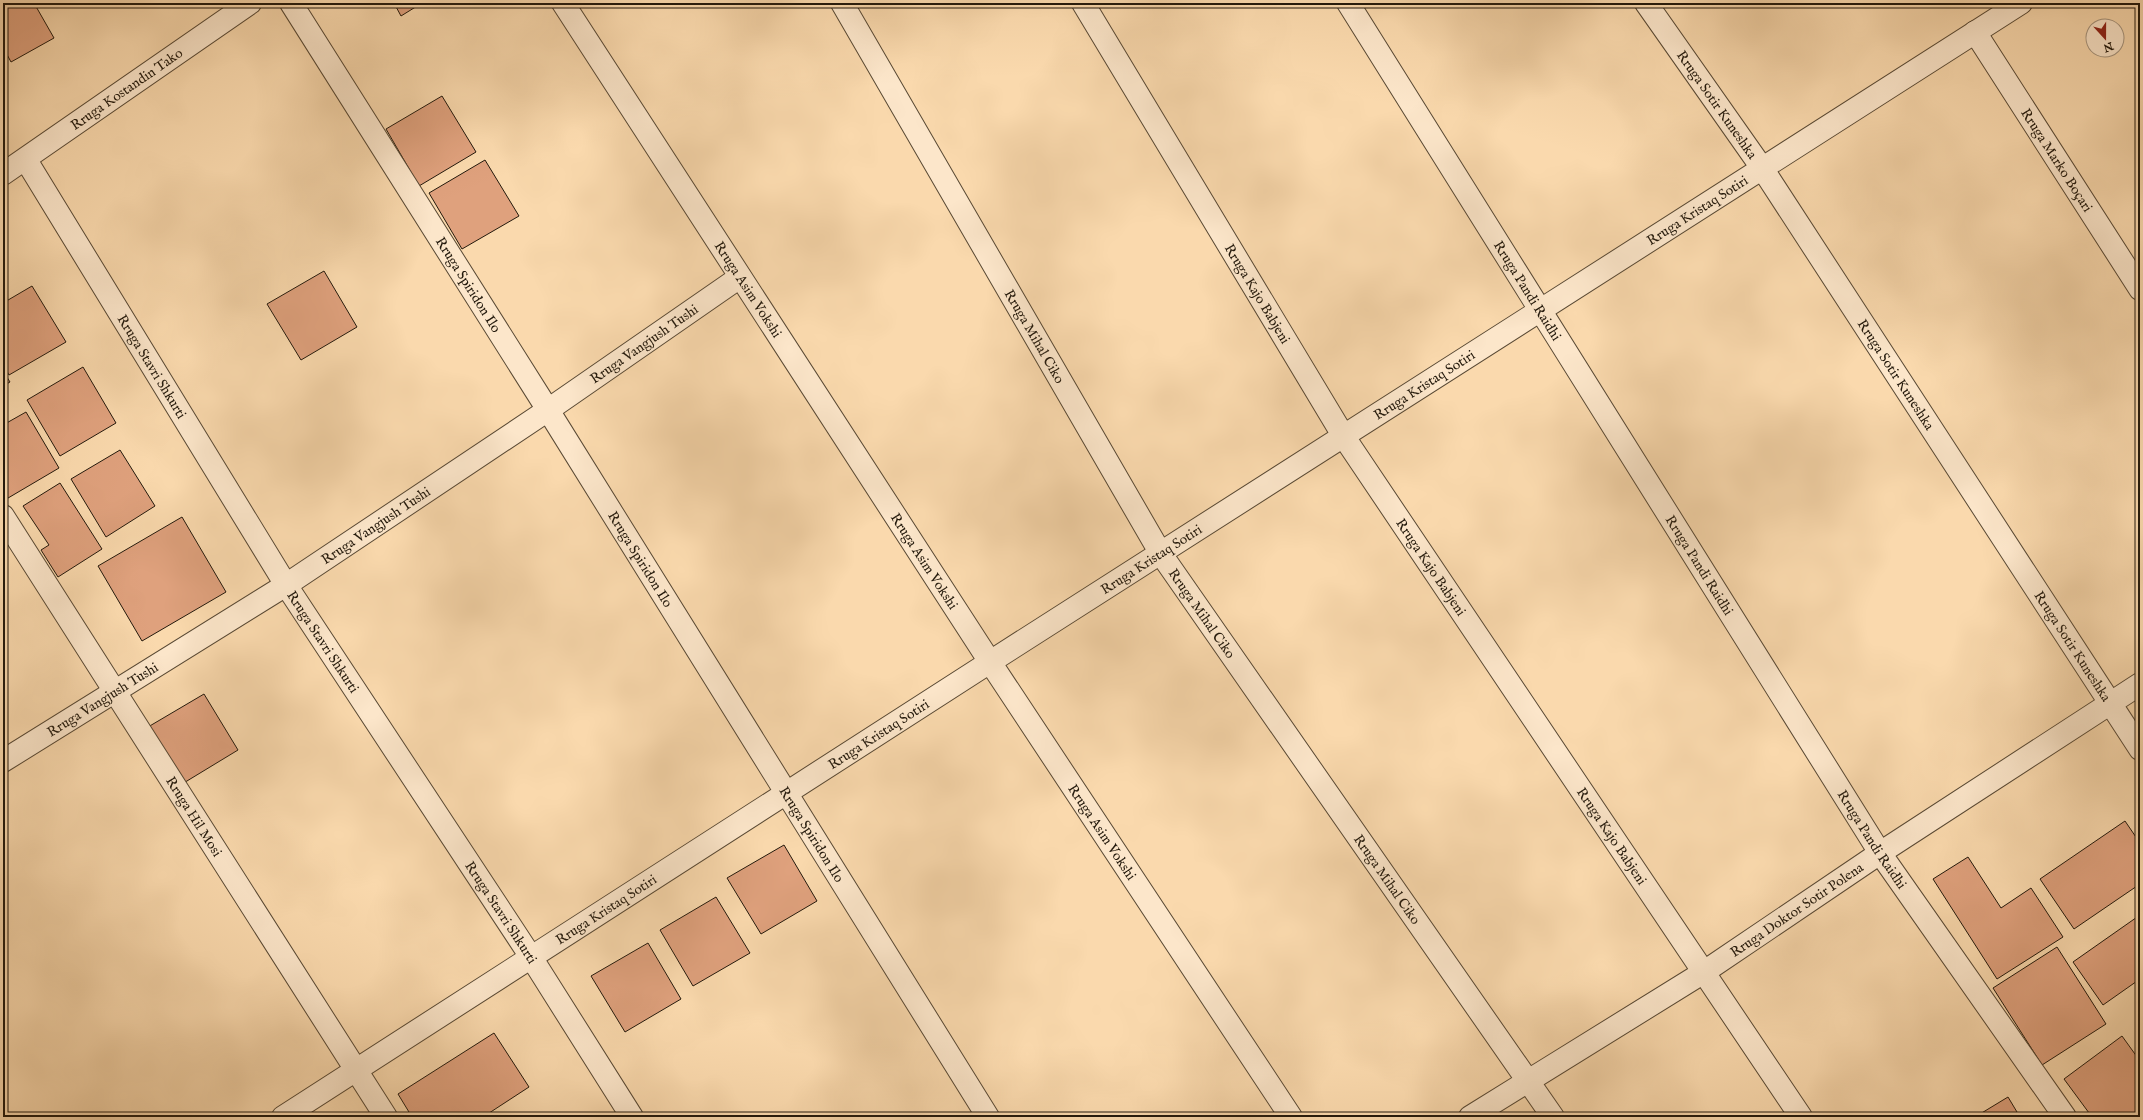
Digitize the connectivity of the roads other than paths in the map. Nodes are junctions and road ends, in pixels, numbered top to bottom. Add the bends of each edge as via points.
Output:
1 (250, 3) edge
2 (291, 3) edge
3 (563, 3) edge
4 (842, 3) edge
5 (1083, 3) edge
6 (1348, 3) edge
7 (1646, 3) edge
8 (2021, 3) edge
9 (1975, 32) junction
10 (26, 160) junction
11 (1762, 168) junction
12 (3, 174) edge
13 (740, 277) junction
14 (2140, 289) edge
15 (1542, 311) junction
16 (548, 410) junction
17 (1344, 437) junction
18 (3, 516) edge
19 (1161, 554) junction
20 (286, 585) junction
21 (990, 662) junction
22 (2140, 684) edge
23 (115, 692) junction
24 (2111, 703) junction
25 (2140, 749) edge
26 (3, 761) edge
27 (786, 795) junction
28 (1880, 853) junction
29 (531, 957) junction
30 (1704, 972) junction
31 (356, 1070) junction
32 (1529, 1081) junction
33 (283, 1117) edge
34 (386, 1117) edge
35 (632, 1117) edge
36 (988, 1117) edge
37 (1291, 1117) edge
38 (1470, 1117) edge
39 (1553, 1117) edge
40 (1801, 1117) edge
41 (2066, 1117) edge

1 - 10 street, Rruga Kostandin Tako
2 - 16 street, Rruga Spiridon Ilo
3 - 13 street, Rruga Asim Vokshi
4 - 19 street, Rruga Mihal Ciko
5 - 17 street, Rruga Kajo Babjeni
6 - 15 street, Rruga Pandi Raidhi
7 - 11 street, Rruga Sotir Kuneshka
8 - 9 street, Rruga Kristaq Sotiri
9 - 11 street, Rruga Kristaq Sotiri
9 - 14 street, Rruga Marko Boçari
10 - 12 street, Rruga Kostandin Tako
10 - 20 street, Rruga Stavri Shkurti
11 - 15 street, Rruga Kristaq Sotiri
11 - 24 street, Rruga Sotir Kuneshka
13 - 16 street, Rruga Vangjush Tushi
13 - 21 street, Rruga Asim Vokshi
15 - 17 street, Rruga Kristaq Sotiri
15 - 28 street, Rruga Pandi Raidhi
16 - 20 street, Rruga Vangjush Tushi
16 - 27 street, Rruga Spiridon Ilo
17 - 19 street, Rruga Kristaq Sotiri
17 - 30 street, Rruga Kajo Babjeni
18 - 23 street, Rruga Hil Mosi
19 - 21 street, Rruga Kristaq Sotiri
19 - 32 street, Rruga Mihal Ciko
20 - 23 street, Rruga Vangjush Tushi
20 - 29 street, Rruga Stavri Shkurti
21 - 27 street, Rruga Kristaq Sotiri
21 - 37 street, Rruga Asim Vokshi
22 - 24 street, Rruga Doktor Sotir Polena
23 - 26 street, Rruga Vangjush Tushi
23 - 31 street, Rruga Hil Mosi
24 - 25 street, Rruga Sotir Kuneshka
24 - 28 street, Rruga Doktor Sotir Polena
27 - 29 street, Rruga Kristaq Sotiri
27 - 36 street, Rruga Spiridon Ilo
28 - 30 street, Rruga Doktor Sotir Polena
28 - 41 street, Rruga Pandi Raidhi
29 - 31 street, Rruga Kristaq Sotiri
29 - 35 street, Rruga Stavri Shkurti
30 - 32 street, Rruga Doktor Sotir Polena
30 - 40 street, Rruga Kajo Babjeni
31 - 33 street, Rruga Kristaq Sotiri
31 - 34 street, Rruga Hil Mosi
32 - 38 street, Rruga Doktor Sotir Polena
32 - 39 street, Rruga Mihal Ciko

